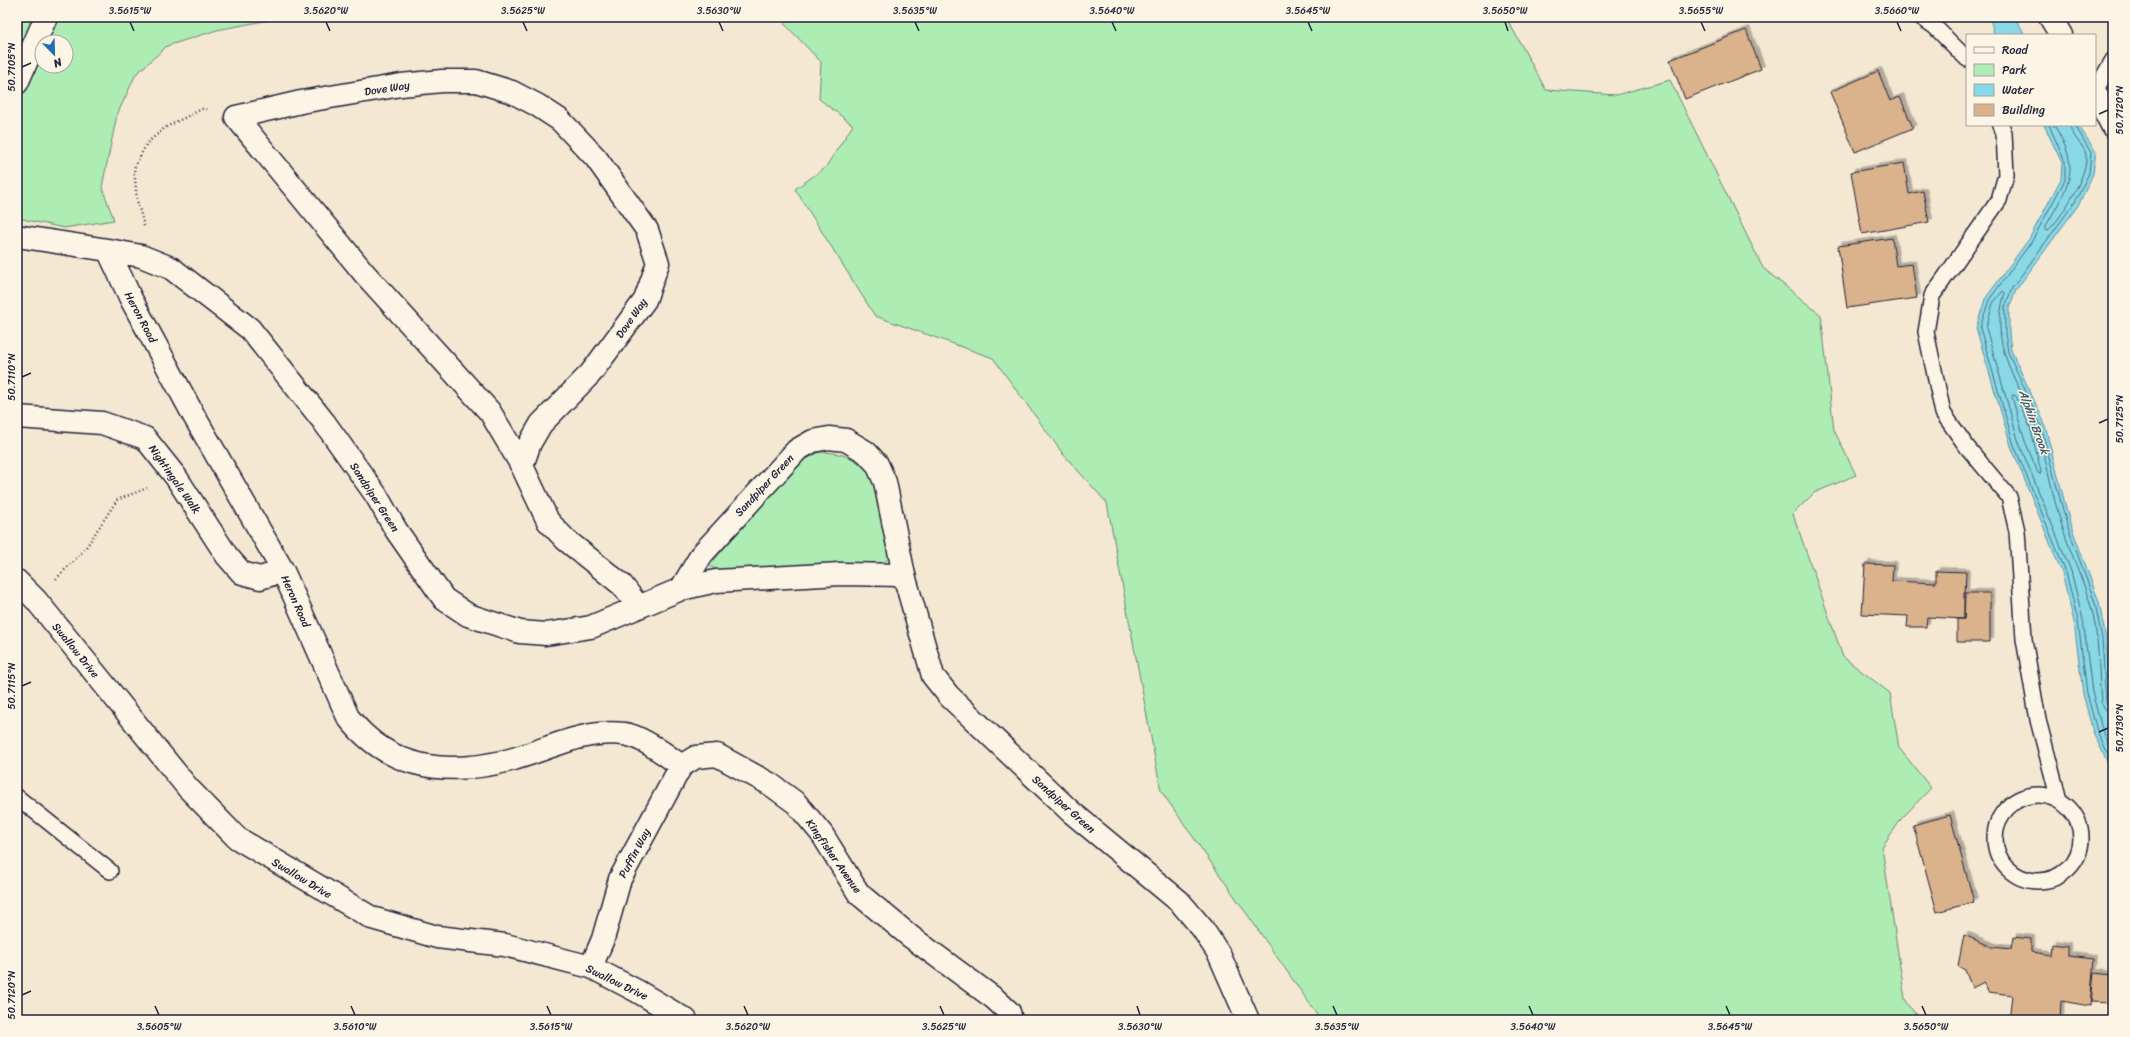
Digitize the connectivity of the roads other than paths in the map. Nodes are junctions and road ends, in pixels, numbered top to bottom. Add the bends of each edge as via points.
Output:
1 (46, 17) edge
2 (1921, 17) edge
3 (1966, 58) edge
4 (2113, 60) edge
5 (17, 83) edge
6 (2096, 89) edge
7 (2096, 93) edge
8 (2001, 126) edge
9 (2113, 127) edge
10 (17, 236) edge
11 (108, 250) junction
12 (17, 417) edge
13 (522, 466) junction
14 (283, 571) junction
15 (904, 575) junction
16 (17, 581) edge
17 (681, 589) junction
18 (638, 606) junction
19 (681, 766) junction
20 (17, 797) edge
21 (2059, 800) junction
22 (110, 871) dead end
23 (591, 966) junction
24 (686, 1020) edge
25 (1011, 1020) edge
26 (1248, 1020) edge

1 - 5 street
2 - 3 lane via 1934,26
4 - 6 lane
7 - 9 street
8 - 21 lane via 2006,176 1999,200 1932,296 1926,332 1943,413 1967,448 2009,497 2017,531 2024,639 2038,720
10 - 11 street
11 - 14 street, Heron Road via 131,300 194,416
11 - 18 street, Sandpiper Green via 141,256 171,268 250,329 324,422 444,599 468,616 520,632 546,634 591,627
12 - 14 street, Nightingale Walk via 102,422 145,438 176,477 227,556 242,573 260,578
13 - 13 street, Dove Way via 490,412 364,273 236,117 301,102 401,85 476,81 512,92 537,105 560,120 596,158 647,230 658,263 645,300 591,373 541,424 530,443
13 - 18 street via 548,521 566,540 622,585
14 - 19 street, Heron Road via 348,718 362,735 406,761 432,767 462,768 510,760 598,733 625,734 661,750
15 - 17 street, Sandpiper Green via 840,574 752,578 716,581
15 - 17 street, Sandpiper Green via 885,482 877,464 866,452 846,440 829,438 813,441 797,450 702,554
15 - 26 street, Sandpiper Green via 933,676 948,696 1070,811 1180,902 1219,954
16 - 23 street, Swallow Drive via 36,600 188,788 238,838 372,918 437,937 505,945
17 - 18 street, Sandpiper Green
19 - 23 street, Puffin Way via 620,879 603,938
19 - 25 street, Kingfisher Avenue via 696,757 717,755 770,784 796,804 822,834 859,894 911,937 995,999 1009,1012
20 - 22 lane
21 - 21 lane via 2075,816 2080,829 2081,843 2077,857 2056,877 2028,880 2015,874 1997,853 1996,825 2003,812 2013,802 2026,796 2040,794
23 - 24 street, Swallow Drive

